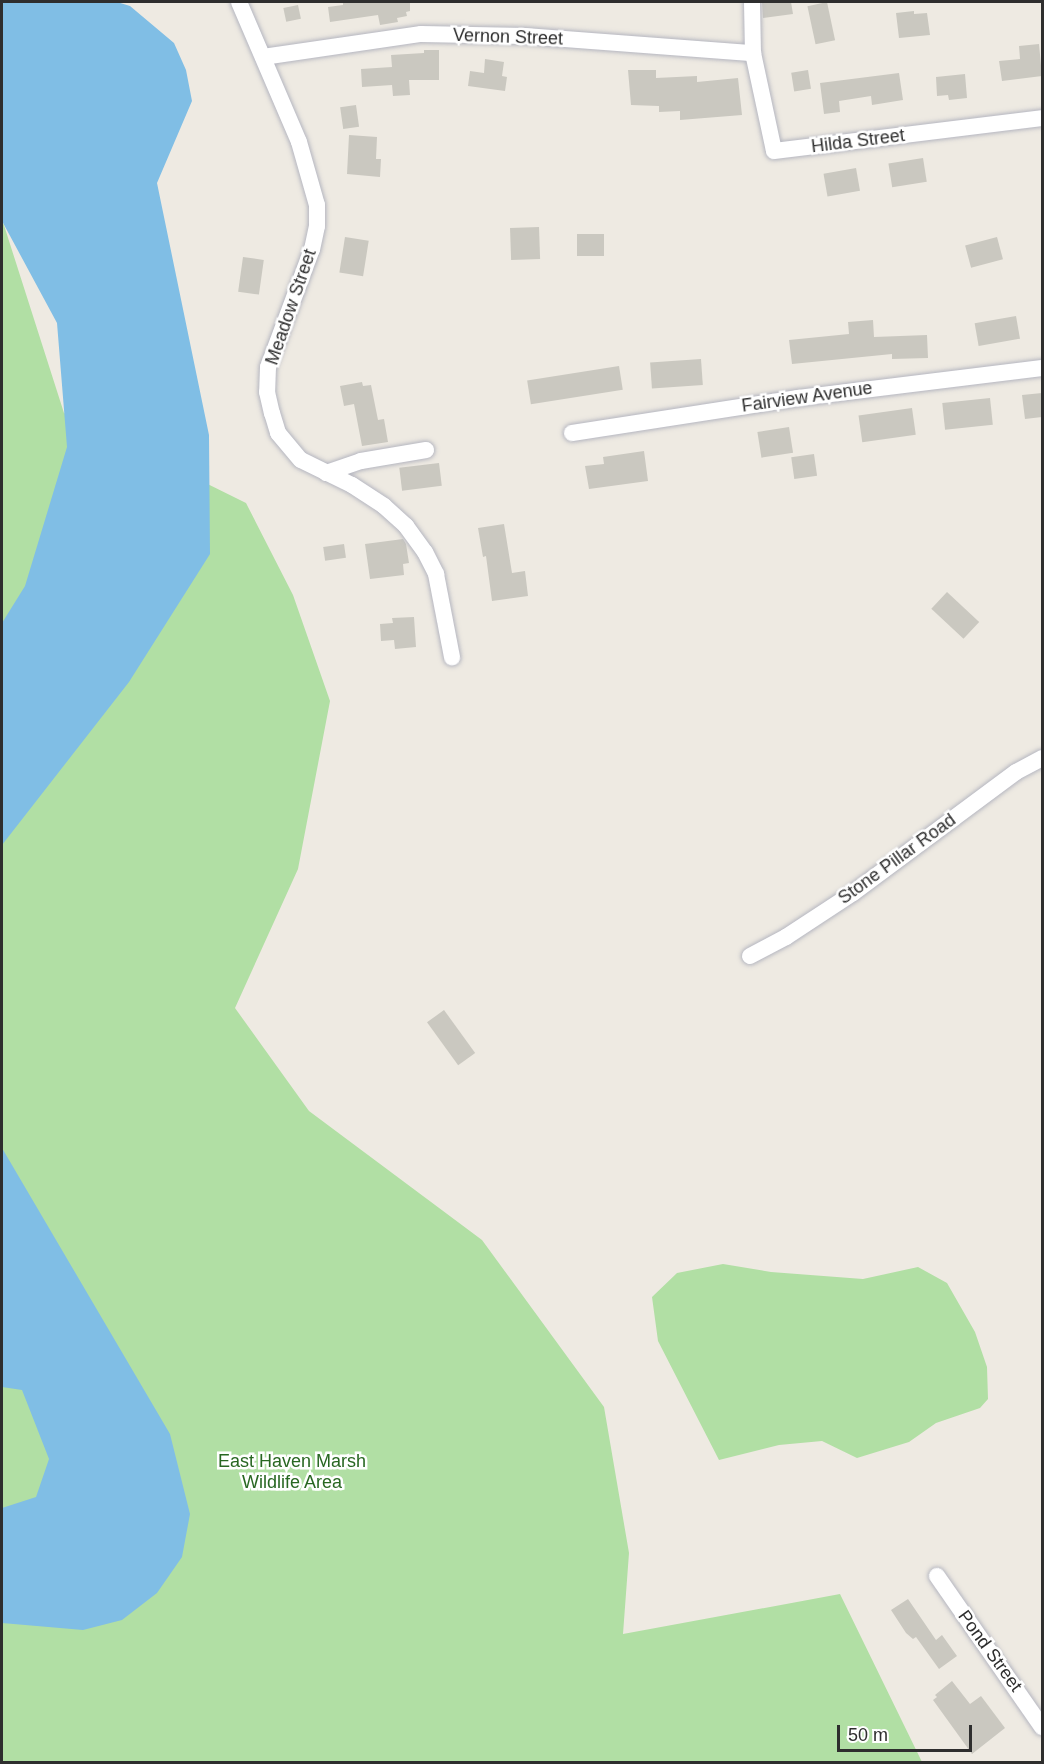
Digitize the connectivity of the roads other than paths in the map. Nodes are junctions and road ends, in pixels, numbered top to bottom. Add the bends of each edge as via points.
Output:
1 (239, 2) edge
2 (752, 2) edge
3 (753, 53) junction
4 (263, 57) junction
5 (1042, 118) edge
6 (1042, 368) edge
7 (572, 433) dead end
8 (426, 450) dead end
9 (326, 473) junction
10 (452, 657) dead end
11 (1042, 758) edge
12 (750, 956) dead end
13 (937, 1576) dead end
14 (1042, 1727) edge

1 - 4 street, Meadow Street
2 - 3 street
3 - 4 street, Vernon Street via 525,36 421,34
3 - 5 street, Hilda Street via 774,152
4 - 9 street, Meadow Street via 303,153 317,205 312,249 268,367 267,392 278,433 301,460
6 - 7 street, Fairview Avenue via 798,398
8 - 9 street via 361,461
9 - 10 street, Meadow Street via 384,506 406,526 425,552 436,574
11 - 12 street, Stone Pillar Road via 1016,772 853,893
13 - 14 street, Pond Street

